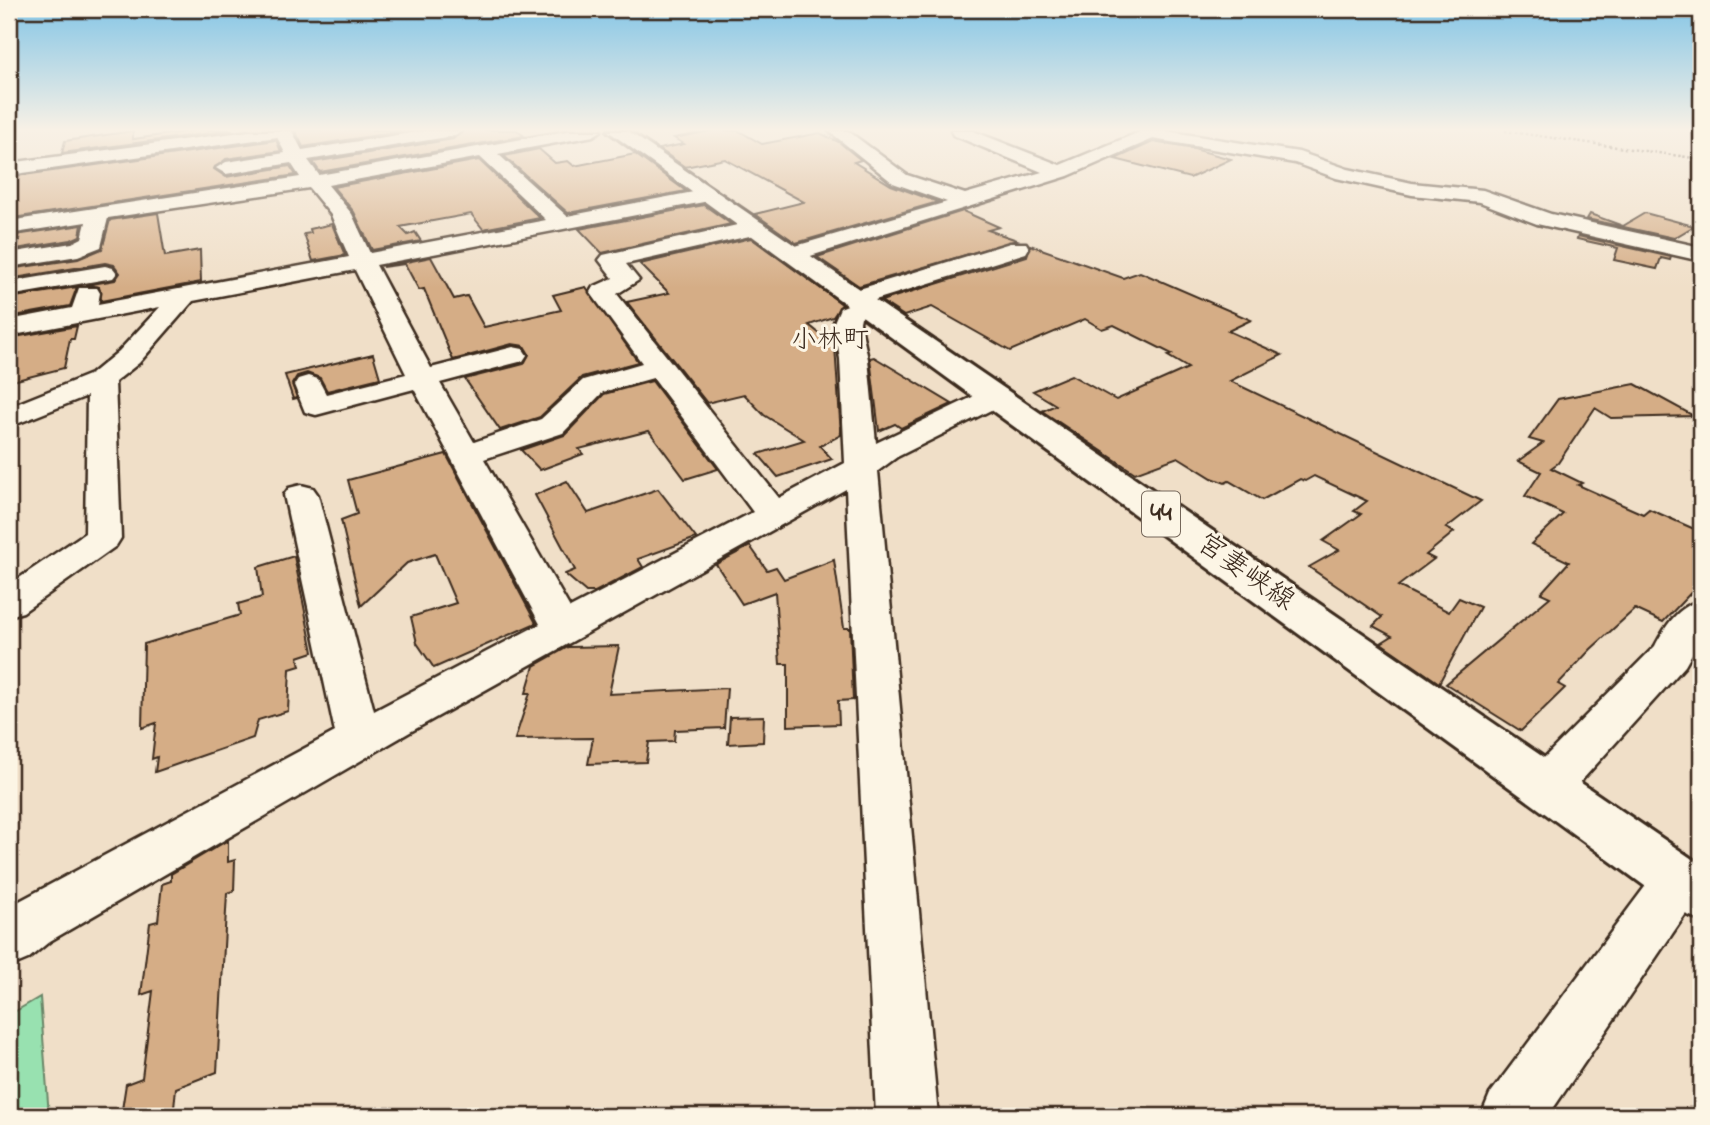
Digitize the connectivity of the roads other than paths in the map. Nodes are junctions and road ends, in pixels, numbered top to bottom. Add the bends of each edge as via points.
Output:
1 (156, 184) edge
2 (298, 184) edge
3 (316, 184) edge
4 (519, 184) edge
5 (692, 184) edge
6 (915, 184) edge
7 (1023, 184) edge
8 (1387, 184) edge
9 (709, 195) junction
10 (54, 197) dead end
11 (964, 201) junction
12 (159, 206) junction
13 (98, 214) junction
14 (51, 221) junction
15 (562, 223) junction
16 (9, 227) edge
17 (755, 228) junction
18 (1018, 248) dead end
19 (793, 254) junction
20 (1701, 254) edge
21 (9, 260) edge
22 (364, 261) junction
23 (105, 273) dead end
24 (9, 289) edge
25 (185, 295) junction
26 (861, 302) junction
27 (9, 328) edge
28 (513, 355) dead end
29 (659, 367) junction
30 (424, 377) junction
31 (101, 380) junction
32 (308, 385) dead end
33 (995, 397) junction
34 (21, 413) edge
35 (9, 433) edge
36 (468, 454) junction
37 (861, 468) junction
38 (301, 495) dead end
39 (774, 515) junction
40 (9, 603) edge
41 (1701, 614) edge
42 (563, 629) junction
43 (359, 740) junction
44 (1546, 786) junction
45 (1691, 888) edge
46 (9, 941) edge
47 (907, 1116) edge
48 (1512, 1116) edge

1 - 12 street
2 - 12 street
3 - 22 street via 341,214
4 - 15 street
5 - 9 main road, 宮妻峡線 / 44
6 - 11 street
7 - 11 street
8 - 20 street via 1483,196 1545,219
9 - 15 street
9 - 17 main road, 宮妻峡線 / 44
10 - 14 street
11 - 19 street via 968,202
12 - 13 street
13 - 14 street
13 - 21 street via 93,242 78,249
14 - 16 street
15 - 22 street
17 - 19 main road, 宮妻峡線 / 44
17 - 29 street via 611,260 627,280 602,292
18 - 26 street
19 - 26 main road, 宮妻峡線 / 44
22 - 25 street
22 - 30 street via 387,314
23 - 24 street
25 - 27 street via 89,302
25 - 31 street via 129,357
26 - 33 main road, 宮妻峡線 / 44
26 - 37 street via 849,313 847,322
28 - 30 street
29 - 36 street via 593,386 552,426
29 - 39 street
30 - 32 street via 316,406
30 - 36 street
31 - 34 street
31 - 40 street via 103,538
33 - 37 street via 886,450
33 - 44 main road, 宮妻峡線 / 44
34 - 35 street
36 - 42 street
37 - 39 street
37 - 47 street
38 - 43 street
39 - 42 street
41 - 44 street via 1681,634 1671,654
42 - 43 street
43 - 46 street via 32,923
44 - 45 main road, 宮妻峡線 / 44
45 - 48 street

